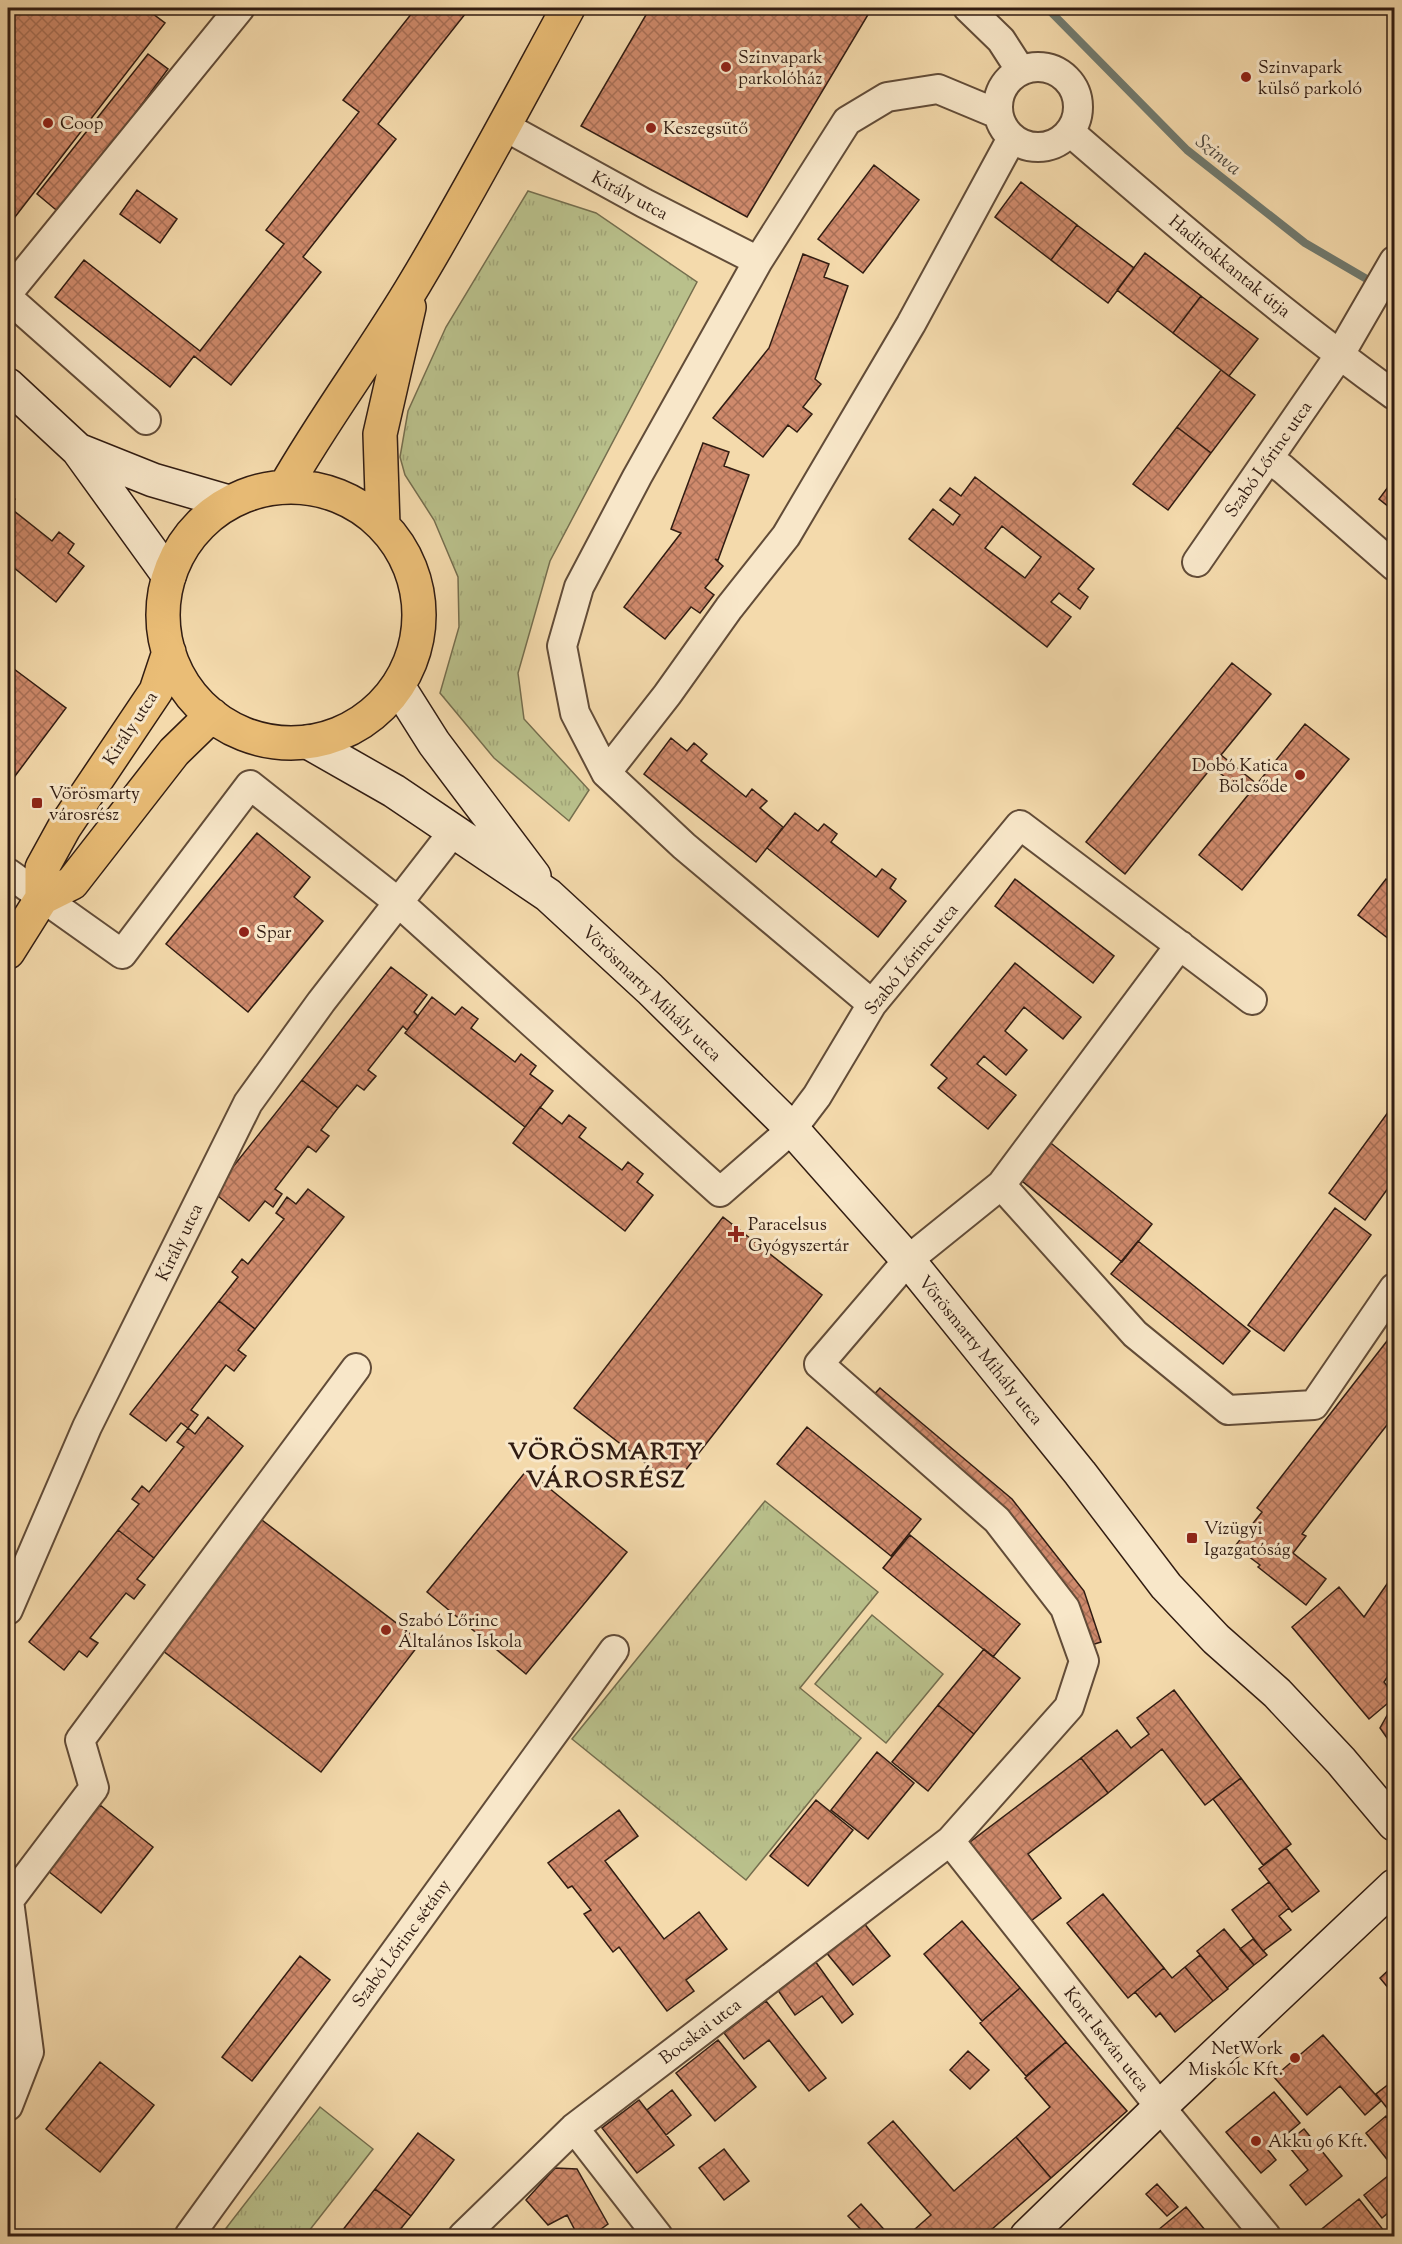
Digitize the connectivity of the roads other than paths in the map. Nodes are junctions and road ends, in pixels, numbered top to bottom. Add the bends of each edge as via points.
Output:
1 (240, 8) edge
2 (567, 8) edge
3 (968, 8) edge
4 (1021, 71) junction
5 (504, 126) junction
6 (1005, 126) junction
7 (1070, 132) junction
8 (759, 261) junction
9 (1392, 266) edge
10 (414, 285) junction
11 (8, 293) edge
12 (8, 298) edge
13 (1339, 356) junction
14 (8, 385) edge
15 (1395, 395) edge
16 (146, 420) dead end
17 (78, 450) junction
18 (1269, 459) junction
19 (285, 487) junction
20 (229, 502) junction
21 (383, 525) junction
22 (1197, 562) dead end
23 (1395, 566) edge
24 (169, 576) junction
25 (169, 652) junction
26 (398, 686) junction
27 (212, 716) junction
28 (308, 742) junction
29 (606, 773) junction
30 (453, 832) junction
31 (8, 873) edge
32 (548, 895) junction
33 (42, 898) junction
34 (398, 902) junction
35 (1180, 945) junction
36 (8, 952) edge
37 (1252, 1000) dead end
38 (872, 1004) junction
39 (792, 1129) junction
40 (1001, 1185) junction
41 (909, 1260) junction
42 (1395, 1288) edge
43 (356, 1368) dead end
44 (8, 1610) edge
45 (614, 1650) dead end
46 (1395, 1824) edge
47 (950, 1840) junction
48 (1395, 1886) edge
49 (9, 1896) edge
50 (8, 2106) edge
51 (1161, 2107) junction
52 (574, 2128) junction
53 (189, 2236) edge
54 (463, 2236) edge
55 (658, 2236) edge
56 (1027, 2236) edge
57 (1266, 2236) edge

1 - 11 street
2 - 5 main road
3 - 4 street via 1001,40
4 - 6 street via 1004,88 999,100
4 - 7 street via 1045,68 1071,84 1078,113
5 - 8 street, Király utca
5 - 10 main road
6 - 7 street via 1027,146 1058,143
6 - 8 street via 938,90 886,97 847,121
6 - 29 street via 910,324 786,536
7 - 13 street, Hadirokkantak útja
8 - 29 street via 579,587 562,646 575,713
9 - 13 street, Szabó Lőrinc utca
10 - 19 main road
10 - 21 main road via 380,434
12 - 16 street
13 - 15 street, Hadirokkantak útja
13 - 18 street, Szabó Lőrinc utca
14 - 17 main road
17 - 20 main road via 153,480
17 - 24 main road
18 - 22 street, Szabó Lőrinc utca
18 - 23 street
19 - 20 main road
19 - 21 main road via 328,491 367,511
20 - 24 main road via 192,533
21 - 26 main road via 401,548 413,575 419,603 411,661
24 - 25 main road via 164,601
25 - 27 main road via 185,687
25 - 33 main road, Király utca via 156,691 64,828 42,868
26 - 28 main road via 358,724 334,736
26 - 32 main road, Vörösmarty Mihály utca via 434,743
27 - 28 main road via 241,733 274,742
27 - 33 main road via 174,752 72,882
28 - 30 main road, Vörösmarty Mihály utca via 393,791
29 - 38 street via 684,846
30 - 32 main road, Vörösmarty Mihály utca
30 - 34 street, Király utca
31 - 33 street
32 - 39 main road, Vörösmarty Mihály utca
33 - 34 street via 122,954 250,784
33 - 36 main road
34 - 39 street, Szabó Lőrinc utca via 720,1192
34 - 44 street, Király utca via 248,1103 87,1427
35 - 37 street
35 - 38 street, Szabó Lőrinc utca via 1020,825
35 - 40 street
38 - 39 street, Szabó Lőrinc utca via 817,1096
39 - 41 main road, Vörösmarty Mihály utca
40 - 41 street
40 - 42 street via 1135,1334 1228,1410 1314,1405
41 - 46 main road, Vörösmarty Mihály utca via 1073,1463 1166,1586 1341,1761
41 - 47 street, Bocskai utca via 819,1364 997,1520 1065,1608 1084,1661 1069,1707
43 - 49 street via 80,1740 94,1788
45 - 53 street, Szabó Lőrinc sétány
47 - 51 street, Kont István utca
47 - 52 street, Bocskai utca
48 - 51 main road
49 - 50 street via 29,2052
51 - 56 main road
51 - 57 street, Kont István utca
52 - 54 street, Bocskai utca
52 - 55 street

